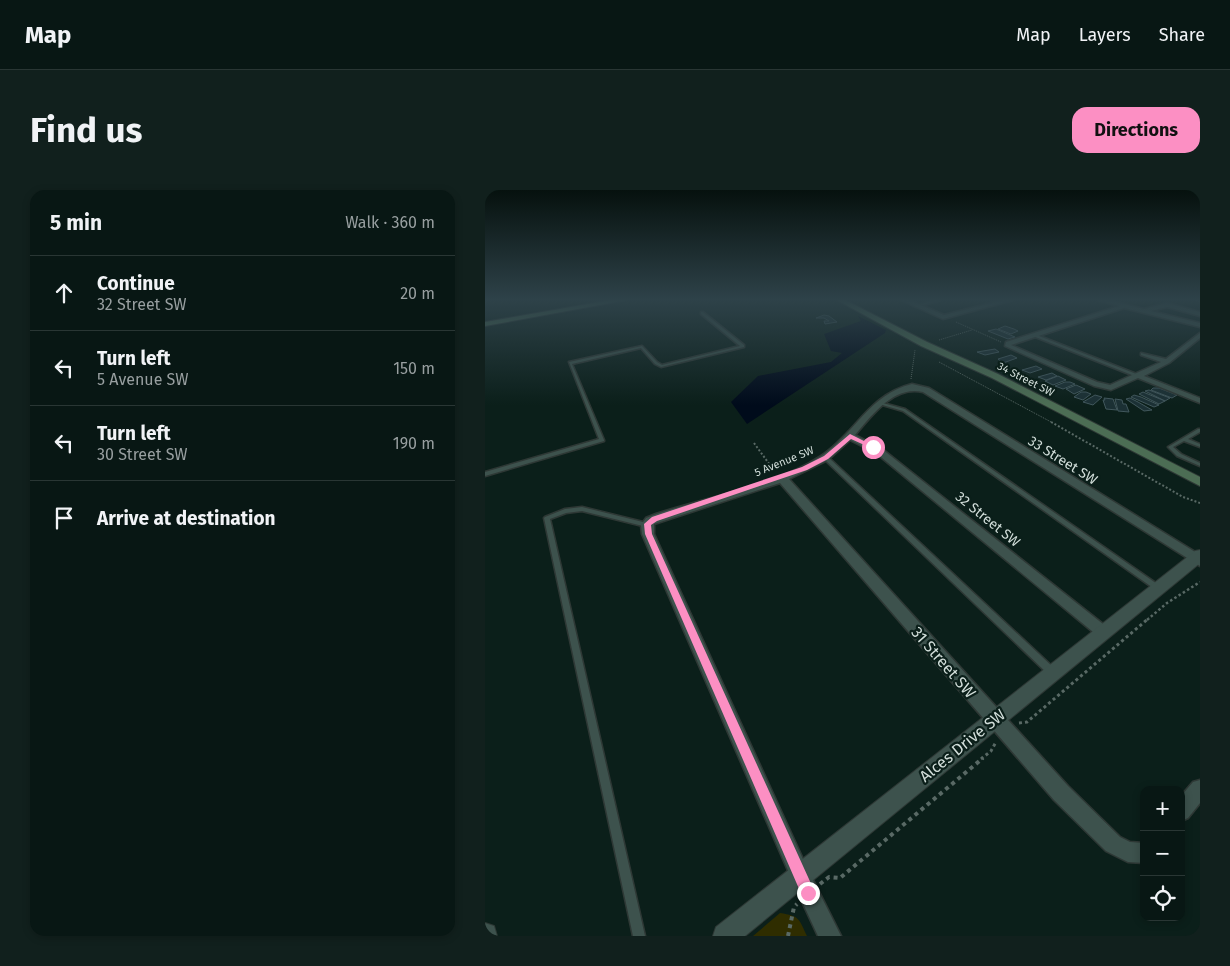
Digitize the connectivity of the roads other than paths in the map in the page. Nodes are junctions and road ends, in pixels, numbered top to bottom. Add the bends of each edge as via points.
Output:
1 (729, 335) edge
2 (906, 335) edge
3 (1034, 335) joint
4 (1199, 335) edge
5 (1143, 354) dead end
6 (1167, 362) junction
7 (1138, 376) junction
8 (910, 386) joint
9 (1200, 402) edge
10 (880, 403) junction
11 (1200, 430) edge
12 (850, 436) junction
13 (1184, 439) junction
14 (1200, 446) edge
15 (826, 458) junction
16 (1200, 465) edge
17 (485, 474) edge
18 (781, 478) junction
19 (1200, 482) edge
20 (647, 524) junction
21 (1199, 558) edge
22 (1158, 588) junction
23 (1103, 632) junction
24 (1053, 673) junction
25 (994, 720) junction
26 (1200, 789) edge
27 (1185, 806) edge
28 (1140, 853) edge
29 (800, 875) junction
30 (639, 936) edge
31 (725, 936) edge
32 (830, 936) edge

1 - 17 lane via 743,346 661,366 642,347 570,364 602,440
2 - 19 main road, 34 Street SW via 989,373
3 - 7 lane
3 - 7 street via 1007,344 1107,388
4 - 6 street
5 - 6 street
6 - 7 street
7 - 9 street
8 - 10 street, 5 Avenue SW
8 - 21 street, 33 Street SW via 925,390
10 - 12 street, 5 Avenue SW
10 - 22 lane via 904,410
11 - 13 lane
12 - 15 street, 5 Avenue SW
12 - 23 street, 32 Street SW via 879,451
13 - 14 lane
13 - 16 lane via 1170,447
15 - 18 street, 5 Avenue SW
15 - 24 lane
18 - 20 street, 5 Avenue SW
18 - 25 street, 31 Street SW
20 - 29 street via 648,534
20 - 30 lane via 582,509 547,518
21 - 22 street, Alces Drive SW
22 - 23 street, Alces Drive SW
23 - 24 street, Alces Drive SW
24 - 25 street, Alces Drive SW
25 - 28 street, 31 Street SW via 1105,837 1120,848
25 - 29 street, Alces Drive SW
26 - 27 street
29 - 31 street, Alces Drive SW
29 - 32 street

